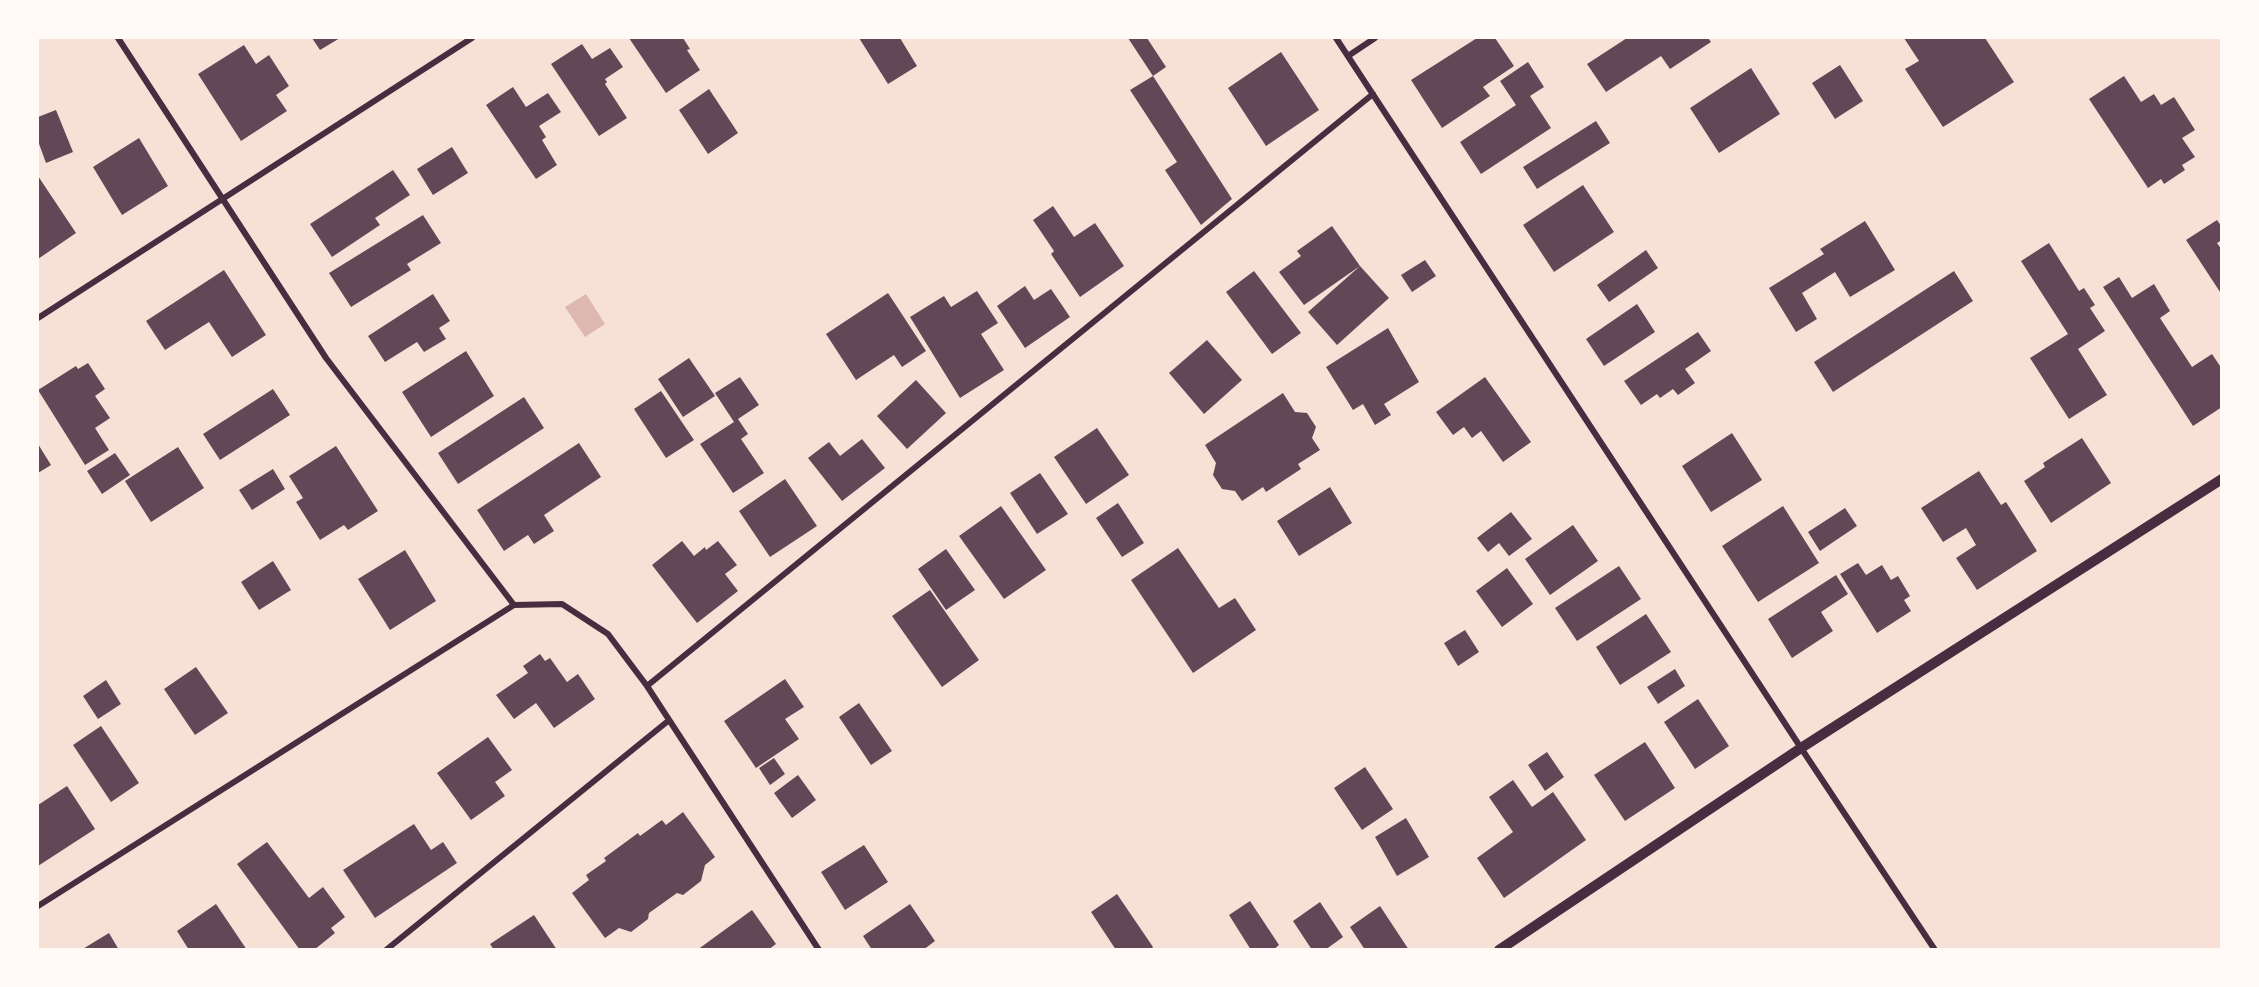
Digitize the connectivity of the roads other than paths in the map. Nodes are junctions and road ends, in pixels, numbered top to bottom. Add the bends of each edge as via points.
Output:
1 (118, 38) edge
2 (472, 38) edge
3 (1336, 38) edge
4 (1375, 38) edge
5 (1348, 56) junction
6 (1373, 94) junction
7 (222, 198) junction
8 (38, 318) edge
9 (2222, 479) edge
10 (514, 605) junction
11 (647, 686) junction
12 (669, 721) junction
13 (1801, 748) junction
14 (38, 906) edge
15 (386, 950) edge
16 (819, 950) edge
17 (1499, 950) edge
18 (1935, 950) edge

1 - 7 street
2 - 7 street
3 - 5 street
4 - 5 street
5 - 6 street
6 - 11 street
6 - 13 street
7 - 8 street
7 - 10 street via 326,358
9 - 13 street
10 - 11 street via 562,604 608,634
10 - 14 street
11 - 12 street
12 - 15 street
12 - 16 street
13 - 17 street
13 - 18 street

